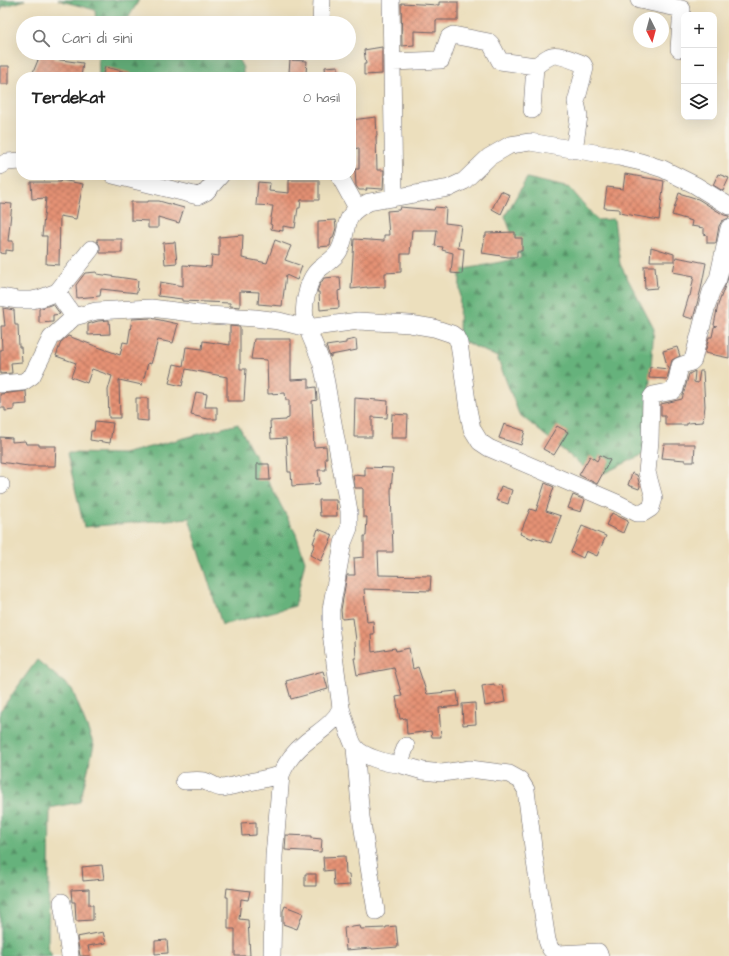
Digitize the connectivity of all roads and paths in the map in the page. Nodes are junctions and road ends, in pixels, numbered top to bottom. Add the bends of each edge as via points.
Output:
1 (322, 0) edge
2 (639, 0) edge
3 (387, 1) edge
4 (322, 16) edge
5 (679, 49) dead end
6 (393, 62) junction
7 (535, 66) junction
8 (532, 110) dead end
9 (574, 150) junction
10 (16, 161) edge
11 (0, 166) edge
12 (133, 180) edge
13 (217, 180) edge
14 (342, 180) edge
15 (394, 197) junction
16 (729, 206) edge
17 (357, 208) junction
18 (729, 228) edge
19 (91, 249) dead end
20 (57, 292) junction
21 (0, 297) edge
22 (74, 317) junction
23 (306, 328) junction
24 (0, 384) edge
25 (341, 708) junction
26 (406, 746) dead end
27 (355, 748) junction
28 (398, 764) junction
29 (281, 775) junction
30 (184, 781) dead end
31 (62, 902) dead end
32 (376, 911) dead end
33 (70, 956) edge
34 (272, 956) edge
35 (600, 956) edge

1 - 4 street
2 - 5 street via 682,9
3 - 6 street
6 - 7 street via 441,60 449,37 453,35 489,42 500,61
6 - 15 street
7 - 8 street
7 - 9 street via 553,55 585,65 576,102 579,116
9 - 15 street via 530,142 510,145 489,157 464,181 449,188
9 - 16 street via 619,157 663,169
10 - 11 street
12 - 13 street via 198,196 206,192
14 - 17 street
15 - 17 street via 369,202
17 - 23 street via 351,214 340,250 321,267 310,282 304,309
18 - 23 street via 718,279 711,292 693,360 680,366 673,391 650,398 647,472 654,498 651,508 643,513 631,511 480,442 472,429 459,343 452,334 410,324 358,321
19 - 20 street
20 - 21 street via 32,300
20 - 22 street
22 - 23 street via 96,311 151,308 279,321
22 - 24 street via 51,338 32,376 23,382
23 - 25 street via 322,364 349,512 349,528 343,544 330,609
25 - 27 street
25 - 29 street via 337,716 304,744 286,764
26 - 28 street
27 - 28 street via 370,758
27 - 32 street via 361,817
28 - 35 street via 442,773 470,770 509,774 520,780 526,790 549,948 557,954 598,952
29 - 30 street via 223,788 216,788 201,781
29 - 34 street via 274,856
31 - 33 street

